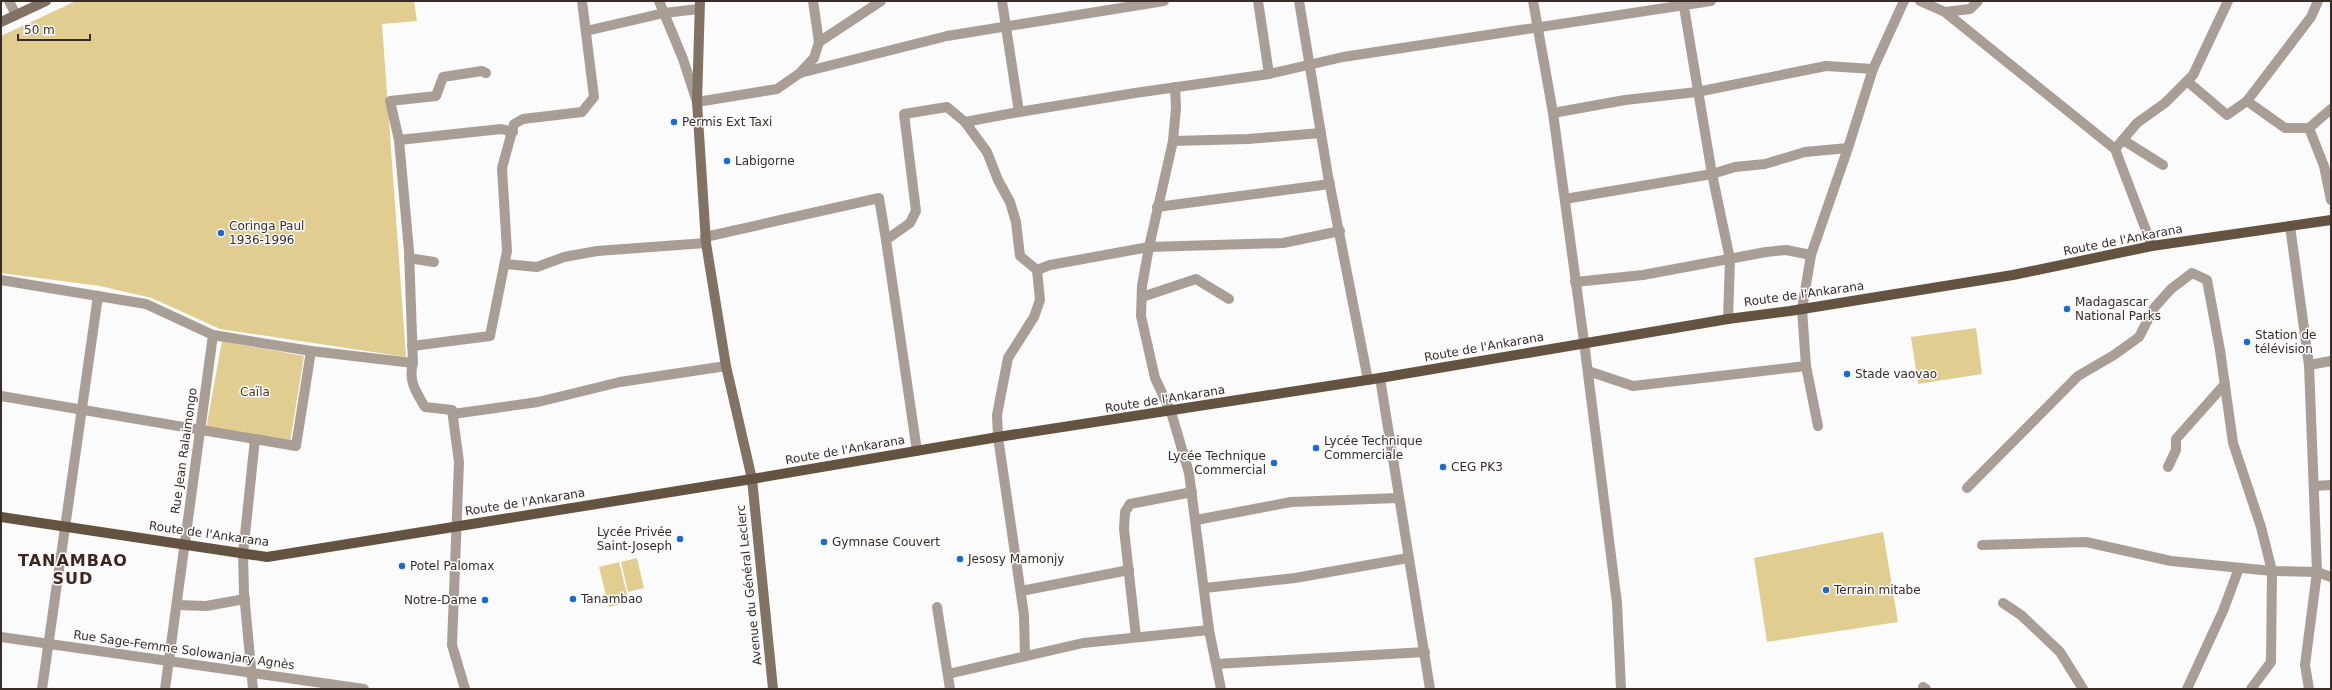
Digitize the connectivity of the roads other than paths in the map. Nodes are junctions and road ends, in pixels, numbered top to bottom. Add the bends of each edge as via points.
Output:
1 (9, 1) edge
2 (46, 1) edge
3 (582, 1) edge
4 (659, 1) edge
5 (813, 1) edge
6 (880, 1) edge
7 (1002, 1) edge
8 (1164, 1) edge
9 (1258, 1) edge
10 (1299, 1) edge
11 (1533, 1) edge
12 (1711, 1) edge
13 (1904, 1) edge
14 (1920, 1) edge
15 (1978, 1) edge
16 (2228, 1) edge
17 (2318, 1) edge
18 (1683, 3) edge
19 (700, 5) edge
20 (1944, 12) junction
21 (664, 13) junction
22 (16, 15) junction
23 (1, 22) edge
24 (1006, 26) junction
25 (1537, 29) junction
26 (586, 31) junction
27 (819, 42) junction
28 (1310, 64) junction
29 (1873, 68) junction
30 (486, 73) dead end
31 (800, 73) junction
32 (1269, 74) junction
33 (2187, 81) junction
34 (1175, 87) junction
35 (1697, 92) junction
36 (2247, 100) junction
37 (697, 102) junction
38 (2331, 109) edge
39 (1020, 112) junction
40 (1553, 112) junction
41 (966, 122) junction
42 (2309, 128) junction
43 (513, 132) junction
44 (1321, 133) junction
45 (399, 140) junction
46 (2123, 140) junction
47 (1173, 141) junction
48 (1848, 148) junction
49 (2114, 149) junction
50 (2163, 165) dead end
51 (1712, 174) junction
52 (1330, 184) junction
53 (1565, 199) junction
54 (2331, 200) edge
55 (1157, 207) junction
56 (2331, 220) edge
57 (2290, 226) junction
58 (1340, 231) junction
59 (705, 240) junction
60 (886, 240) junction
61 (2152, 246) junction
62 (1149, 247) junction
63 (1811, 255) junction
64 (409, 258) junction
65 (1730, 259) junction
66 (434, 262) dead end
67 (505, 264) junction
68 (1037, 270) junction
69 (1, 280) edge
70 (1575, 282) junction
71 (98, 296) junction
72 (1142, 297) junction
73 (1228, 299) dead end
74 (1802, 309) junction
75 (1728, 319) junction
76 (213, 335) junction
77 (1584, 342) junction
78 (412, 346) junction
79 (310, 351) junction
80 (2331, 361) edge
81 (413, 363) junction
82 (2309, 365) junction
83 (726, 366) junction
84 (1806, 366) junction
85 (1588, 371) junction
86 (1380, 378) junction
87 (1368, 380) junction
88 (2225, 384) junction
89 (1, 396) edge
90 (82, 408) junction
91 (1171, 412) junction
92 (453, 414) junction
93 (1818, 426) dead end
94 (200, 431) junction
95 (998, 437) junction
96 (255, 440) junction
97 (917, 451) junction
98 (2168, 467) dead end
99 (752, 479) junction
100 (2331, 484) edge
101 (2314, 486) junction
102 (1967, 488) dead end
103 (1192, 492) junction
104 (1398, 498) junction
105 (1, 517) edge
106 (1196, 520) junction
107 (457, 525) junction
108 (65, 526) junction
109 (184, 545) junction
110 (1982, 545) dead end
111 (243, 554) junction
112 (1408, 558) junction
113 (2239, 568) junction
114 (1129, 570) junction
115 (2272, 571) junction
116 (2317, 572) junction
117 (2331, 577) edge
118 (1205, 588) junction
119 (1021, 590) junction
120 (244, 599) junction
121 (2003, 603) dead end
122 (177, 605) junction
123 (937, 607) dead end
124 (1209, 630) junction
125 (1, 637) edge
126 (1136, 637) junction
127 (49, 643) junction
128 (1425, 652) junction
129 (1025, 656) junction
130 (169, 660) junction
131 (1216, 664) junction
132 (251, 673) junction
133 (948, 674) junction
134 (2251, 688) edge
135 (42, 689) edge
136 (165, 689) edge
137 (253, 689) edge
138 (364, 689) edge
139 (465, 689) edge
140 (772, 689) edge
141 (950, 689) edge
142 (1221, 689) edge
143 (1430, 689) edge
144 (1622, 689) edge
145 (2083, 689) edge
146 (2187, 689) edge
147 (2310, 689) edge

1 - 22 street
2 - 22 main road
3 - 26 street
4 - 21 street
5 - 27 street
6 - 27 street
7 - 24 street
8 - 24 street
9 - 32 street
10 - 28 street
11 - 25 street
12 - 18 street
13 - 29 street
14 - 20 street
15 - 20 street via 1970,9
16 - 33 street via 2202,59
17 - 36 street via 2312,17
18 - 25 street
18 - 35 street
19 - 21 street
19 - 37 main road, Avenue du Général Leclerc
20 - 49 street
21 - 26 street
21 - 37 street
22 - 23 main road
24 - 31 street via 947,36
24 - 39 street
25 - 28 street
25 - 40 street
26 - 43 street via 594,97 582,112 523,119 514,124
27 - 31 street via 814,58
28 - 32 street
28 - 44 street
29 - 35 street via 1826,66
29 - 48 street
30 - 45 street via 482,71 443,77 436,96 390,102
31 - 37 street via 777,88
32 - 34 street
33 - 36 street via 2227,115
33 - 46 street via 2165,103 2137,123
34 - 39 street
34 - 47 street
35 - 40 street
35 - 51 street
36 - 42 street via 2285,128
37 - 59 main road, Avenue du Général Leclerc
38 - 42 street
39 - 41 street
40 - 53 street
41 - 60 street via 947,107 904,114 916,211 910,222
41 - 68 street via 987,152 1010,202 1016,222 1020,256
42 - 54 street via 2324,166
43 - 45 street via 501,129
43 - 67 street via 502,168 508,246
44 - 47 street via 1248,139
44 - 52 street
45 - 64 street
46 - 49 street
46 - 50 street
47 - 55 street
48 - 51 street via 1805,152 1764,164 1735,167
48 - 63 street
49 - 61 street
51 - 53 street
51 - 65 street
52 - 55 street
52 - 58 street
53 - 70 street
55 - 62 street
56 - 57 main road, Route de l'Ankarana
57 - 61 main road, Route de l'Ankarana
57 - 82 street
58 - 62 street via 1283,243
58 - 87 street
59 - 60 street via 879,198
59 - 67 street via 597,250 564,257 537,267
59 - 83 main road, Avenue du Général Leclerc
60 - 97 street
61 - 74 main road, Route de l'Ankarana via 2013,275
62 - 68 street via 1050,265
62 - 72 street
63 - 65 street via 1786,250
63 - 74 street
64 - 66 street
64 - 78 street
65 - 70 street via 1643,274
65 - 75 street
67 - 78 street via 490,336
68 - 95 street via 1040,300 1034,317 1008,358 997,415
69 - 71 street
70 - 77 street
71 - 76 street via 146,304
71 - 90 street
72 - 73 street via 1196,279
72 - 91 street via 1141,316 1155,378
74 - 75 main road, Route de l'Ankarana
74 - 84 street
75 - 77 main road, Route de l'Ankarana
76 - 79 street
76 - 94 street, Rue Jean Ralaimongo
77 - 85 street
77 - 86 main road, Route de l'Ankarana
78 - 81 street
79 - 81 street
79 - 96 street via 296,446
80 - 82 street
81 - 92 street via 410,373 413,387 425,407 452,410
82 - 101 street
83 - 92 street via 620,382 538,402
83 - 99 main road, Avenue du Général Leclerc
84 - 85 street via 1633,386
84 - 93 street
85 - 144 street via 1617,603
86 - 87 main road, Route de l'Ankarana
86 - 104 street
87 - 91 main road, Route de l'Ankarana
88 - 98 street via 2176,439 2176,450
88 - 102 street via 2207,280 2192,274 2171,289 2154,308 2139,338 2078,376
88 - 115 street via 2233,443 2261,527
89 - 90 street
90 - 94 street
90 - 108 street
91 - 95 main road, Route de l'Ankarana
91 - 103 street
92 - 107 street via 459,462
94 - 96 street
94 - 109 street, Rue Jean Ralaimongo
95 - 97 main road, Route de l'Ankarana
95 - 119 street
96 - 111 street
97 - 99 main road, Route de l'Ankarana
99 - 107 main road, Route de l'Ankarana
99 - 140 main road, Avenue du Général Leclerc
100 - 101 street
101 - 116 street
103 - 106 street
103 - 114 street via 1130,504 1125,512 1124,529
104 - 106 street via 1291,502
104 - 112 street
105 - 108 main road, Route de l'Ankarana
106 - 118 street
107 - 111 main road, Route de l'Ankarana via 267,557
107 - 139 street via 452,645
108 - 109 main road, Route de l'Ankarana
108 - 127 street
109 - 111 main road, Route de l'Ankarana
109 - 122 street, Rue Jean Ralaimongo
110 - 113 street via 2086,542 2171,561
111 - 120 street
112 - 118 street via 1295,578
112 - 128 street
113 - 115 street
113 - 146 street via 2224,611
114 - 119 street
114 - 126 street
115 - 116 street
115 - 134 street via 2271,662
116 - 117 street
116 - 147 street via 2305,665
118 - 124 street
119 - 129 street
120 - 122 street via 206,606
120 - 132 street
121 - 145 street via 2021,615 2060,652
122 - 130 street, Rue Jean Ralaimongo
123 - 133 street
124 - 126 street
124 - 131 street
125 - 127 street, Rue Sage-Femme Solowanjary Agnès
126 - 129 street via 1083,643
127 - 130 street, Rue Sage-Femme Solowanjary Agnès
127 - 135 street
128 - 131 street
128 - 143 street
129 - 133 street
130 - 132 street, Rue Sage-Femme Solowanjary Agnès
130 - 136 street, Rue Jean Ralaimongo
131 - 142 street
132 - 137 street
132 - 138 street, Rue Sage-Femme Solowanjary Agnès
133 - 141 street

